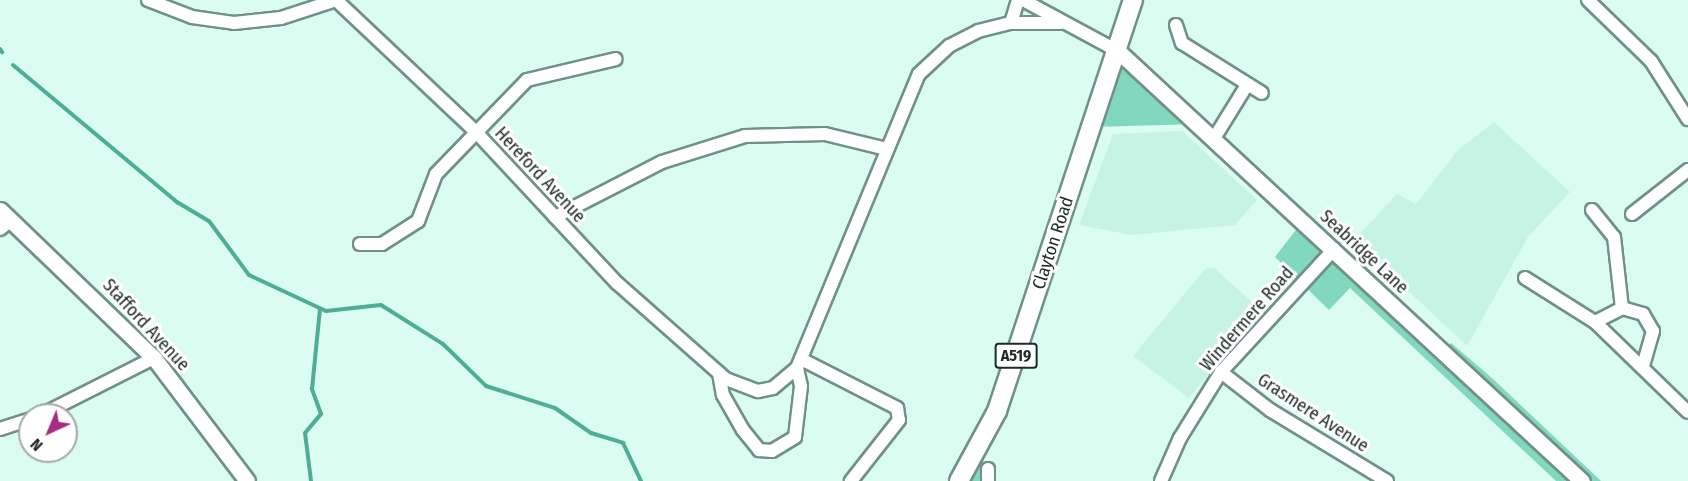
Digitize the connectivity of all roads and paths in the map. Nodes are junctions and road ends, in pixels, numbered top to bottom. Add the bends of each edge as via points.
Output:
1 (148, 0) edge
2 (336, 0) edge
3 (1018, 0) edge
4 (1023, 0) edge
5 (1133, 0) edge
6 (1588, 0) edge
7 (1011, 23) junction
8 (1061, 23) junction
9 (1176, 25) dead end
10 (1119, 52) junction
11 (616, 59) dead end
12 (1247, 85) junction
13 (1262, 93) dead end
14 (1688, 120) edge
15 (476, 132) junction
16 (1213, 140) junction
17 (887, 148) junction
18 (1688, 170) edge
19 (1592, 210) dead end
20 (1632, 214) dead end
21 (555, 216) junction
22 (3, 220) edge
23 (360, 244) dead end
24 (1334, 249) junction
25 (1525, 278) dead end
26 (1622, 308) junction
27 (1595, 322) junction
28 (154, 358) junction
29 (799, 364) junction
30 (1643, 365) junction
31 (1221, 372) junction
32 (719, 373) junction
33 (65, 403) edge
34 (1688, 412) edge
35 (18, 423) edge
36 (0, 429) edge
37 (247, 481) edge
38 (851, 481) edge
39 (959, 481) edge
40 (1162, 481) edge
41 (1387, 481) edge
42 (1582, 481) edge

1 - 2 street via 192,17 234,23 281,18
2 - 15 street, Hereford Avenue
3 - 7 street
4 - 8 street
5 - 10 main road, Clayton Road / A519
6 - 14 street via 1651,61
7 - 8 street, Hereford Avenue
7 - 17 street, Hereford Avenue via 978,31 931,60 907,93
8 - 10 street
9 - 12 street via 1182,43
10 - 16 street, Seabridge Lane
10 - 39 main road, Clayton Road / A519 via 997,411
11 - 15 street via 527,80
12 - 13 street
12 - 16 street
15 - 21 street, Hereford Avenue
15 - 23 street via 436,174 418,220 382,244
16 - 24 street, Seabridge Lane
17 - 21 street via 825,134 746,136 662,162
17 - 29 street, Hereford Avenue
18 - 20 street
19 - 26 street via 1614,237
21 - 32 street, Hereford Avenue via 617,283
22 - 28 street, Stafford Avenue
24 - 31 street, Windermere Road
24 - 42 street, Seabridge Lane
25 - 27 street
26 - 27 street
26 - 30 street via 1644,315 1653,331
27 - 30 street
28 - 33 street
28 - 37 street, Stafford Avenue
29 - 32 street, Hereford Avenue via 773,388 758,391 742,388
29 - 32 street, Hereford Avenue via 801,386 795,437 772,451 759,450 743,430 723,395
29 - 38 street via 897,408 899,420
30 - 34 street
31 - 40 street, Windermere Road via 1180,438
31 - 41 street, Grasmere Avenue via 1270,410
35 - 36 street

